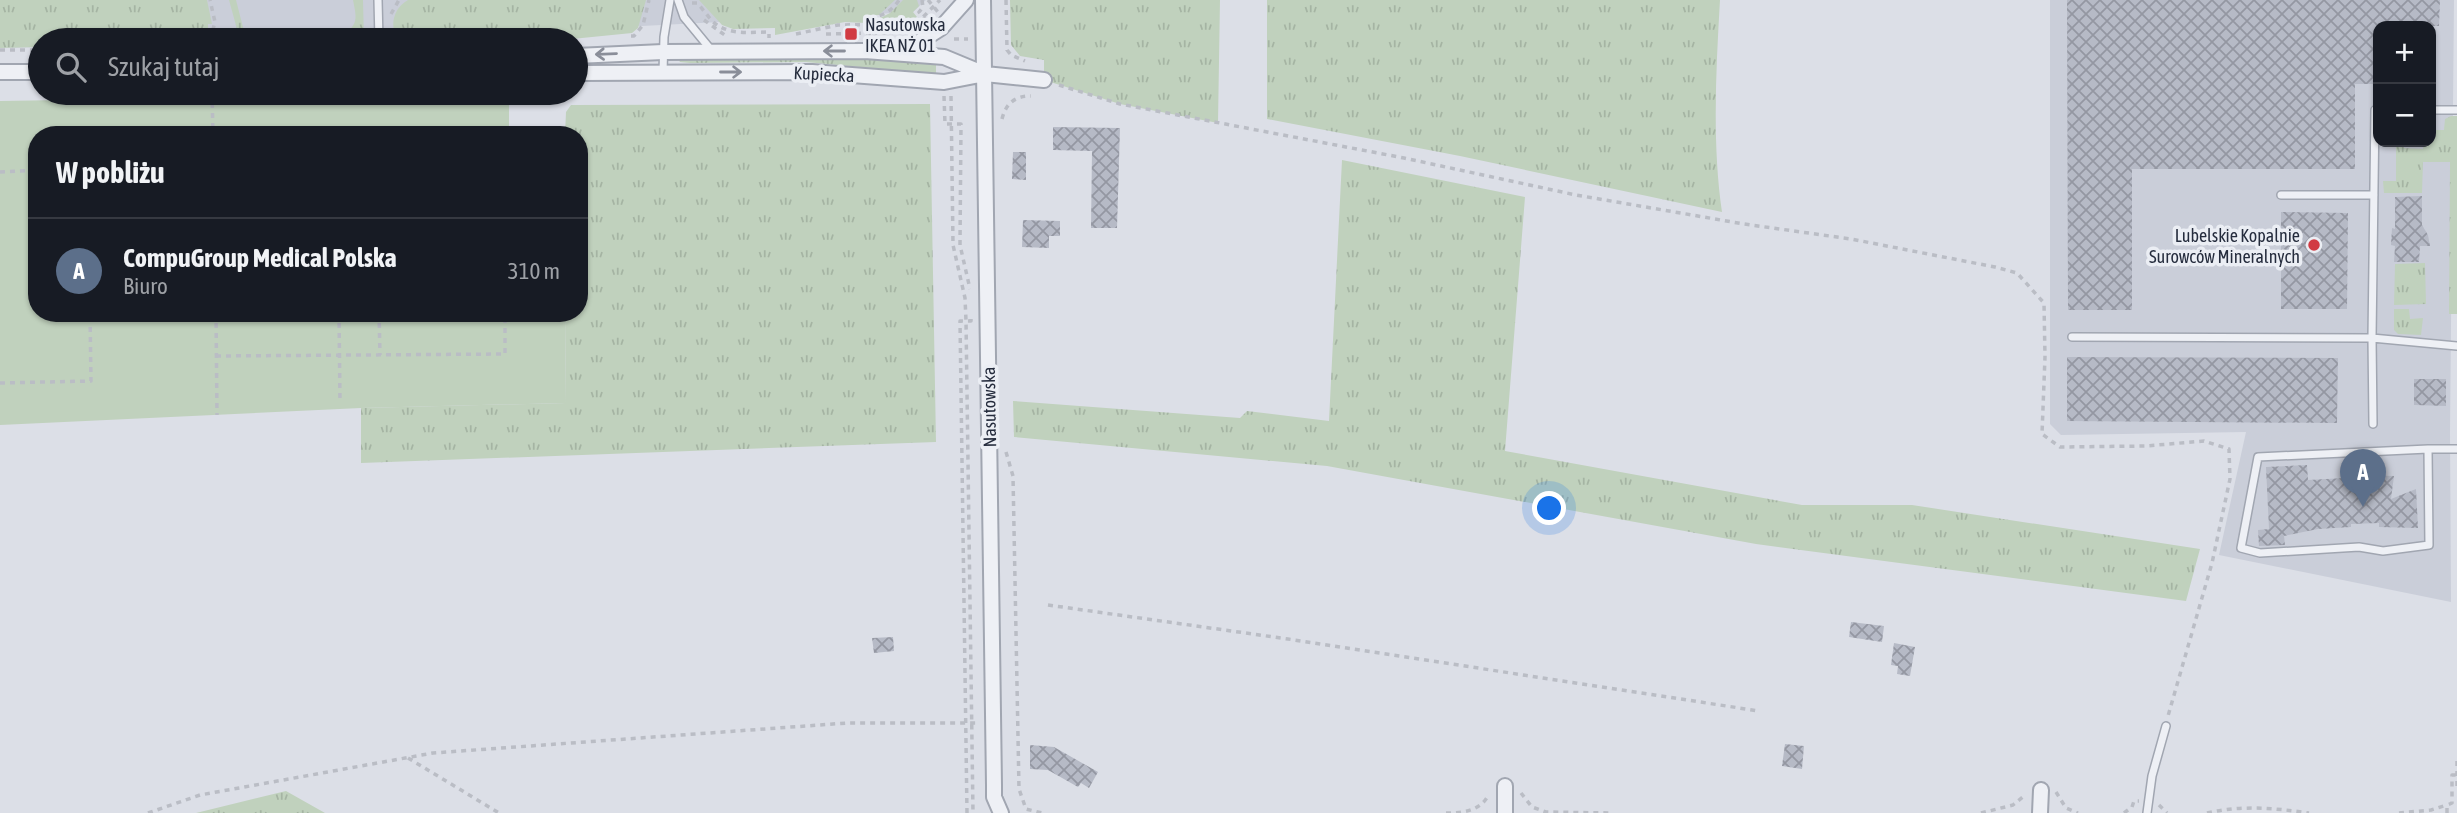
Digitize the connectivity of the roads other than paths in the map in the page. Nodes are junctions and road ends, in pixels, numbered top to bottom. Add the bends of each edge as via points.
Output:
1 (378, 0) edge
2 (670, 0) edge
3 (678, 0) edge
4 (966, 0) edge
5 (983, 0) edge
6 (379, 28) edge
7 (663, 52) junction
8 (712, 52) junction
9 (902, 53) junction
10 (588, 55) edge
11 (0, 72) edge
12 (28, 72) edge
13 (588, 73) edge
14 (663, 73) junction
15 (985, 74) junction
16 (1044, 80) road end
17 (2436, 110) edge
18 (2457, 110) edge
19 (2375, 147) edge
20 (2281, 195) dead end
21 (2374, 195) junction
22 (2072, 337) dead end
23 (2372, 338) junction
24 (2457, 346) edge
25 (2373, 424) dead end
26 (2428, 449) junction
27 (2457, 449) edge
28 (2165, 726) road end
29 (1505, 786) dead end
30 (2041, 790) dead end
31 (1001, 813) edge
32 (1505, 813) edge
33 (2040, 813) edge
34 (2147, 813) edge

1 - 6 lane
2 - 7 lane
3 - 8 lane via 693,30
4 - 9 street via 947,22
5 - 15 street, Nasutowska
7 - 8 street, Kupiecka
7 -> 10 street, Kupiecka
7 - 14 lane
9 -> 8 street, Kupiecka
9 - 15 street, Kupiecka via 951,58
11 - 12 street
13 - 14 street, Kupiecka
14 -> 15 street, Kupiecka via 812,72 948,82
15 - 16 street
15 - 31 street, Nasutowska via 994,797
17 - 18 lane
19 - 21 lane
20 - 21 lane
21 - 23 lane
22 - 23 lane
23 - 24 lane
23 - 25 lane
26 - 26 lane via 2258,457 2241,548 2260,553 2359,547 2383,551 2429,545
26 - 27 lane
28 - 34 lane
29 - 32 street
30 - 33 street

